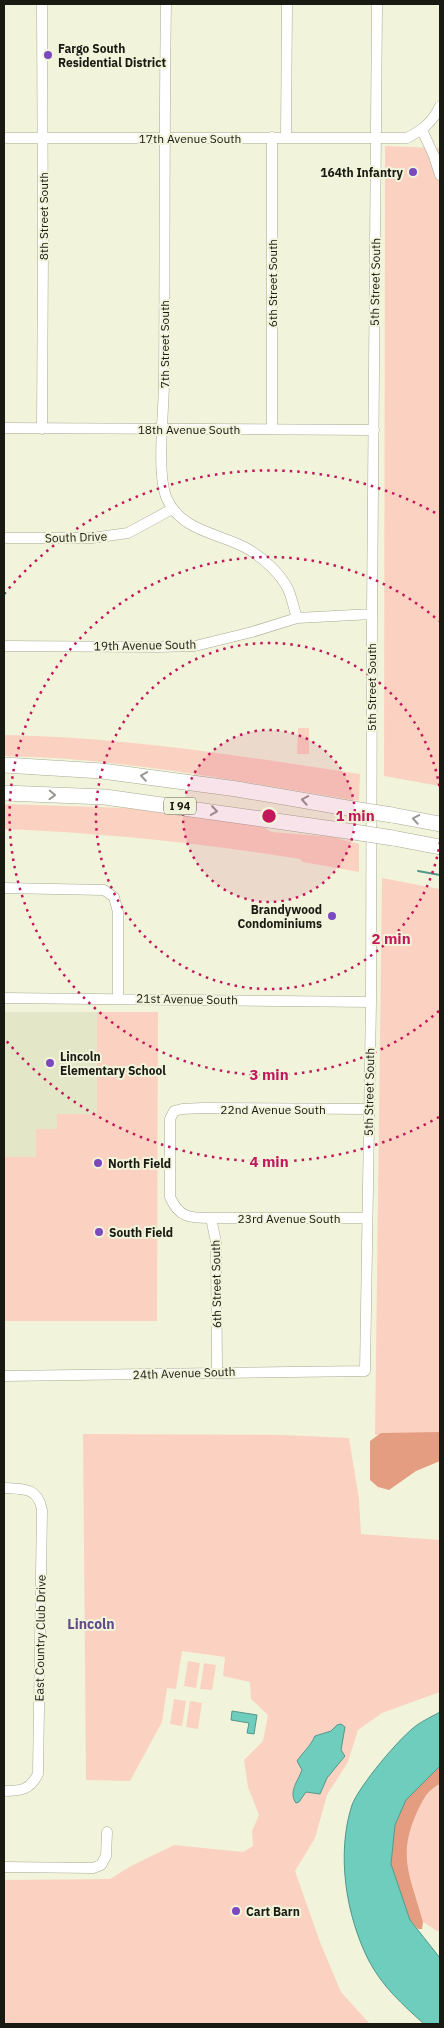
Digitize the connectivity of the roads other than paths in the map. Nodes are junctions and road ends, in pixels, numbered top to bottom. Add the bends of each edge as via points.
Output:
1 (42, 4) edge
2 (166, 4) edge
3 (287, 4) edge
4 (377, 4) edge
5 (440, 106) edge
6 (422, 130) junction
7 (272, 137) junction
8 (286, 137) junction
9 (377, 137) junction
10 (4, 138) edge
11 (43, 138) junction
12 (165, 138) junction
13 (440, 175) edge
14 (4, 428) edge
15 (163, 428) junction
16 (42, 429) junction
17 (272, 429) junction
18 (374, 430) junction
19 (172, 509) junction
20 (4, 538) edge
21 (372, 614) junction
22 (297, 618) junction
23 (4, 646) edge
24 (4, 765) edge
25 (4, 793) edge
26 (440, 824) edge
27 (440, 847) edge
28 (4, 888) edge
29 (4, 998) edge
30 (118, 998) junction
31 (370, 1002) junction
32 (368, 1109) junction
33 (211, 1218) junction
34 (367, 1218) junction
35 (365, 1371) joint
36 (217, 1372) junction
37 (4, 1376) edge
38 (4, 1488) edge
39 (4, 1791) edge
40 (107, 1832) dead end
41 (4, 1867) edge

1 - 11 street, 8th Street South
2 - 12 street, 7th Street South
3 - 8 street
4 - 9 street, 5th Street South
5 - 6 street
6 - 9 street, 17th Avenue South via 406,138
6 - 13 street
7 - 8 street, 17th Avenue South
7 - 12 street, 17th Avenue South
7 - 17 street, 6th Street South
8 - 9 street, 17th Avenue South
9 - 18 street, 5th Street South
10 - 11 street, 17th Avenue South
11 - 12 street, 17th Avenue South
11 - 16 street, 8th Street South
12 - 15 street, 7th Street South
14 - 16 street, 18th Avenue South
15 - 16 street, 18th Avenue South
15 - 17 street, 18th Avenue South
15 - 19 street, 7th Street South via 162,478
17 - 18 street, 18th Avenue South
18 - 21 street, 5th Street South
19 - 20 street, South Drive via 128,533 92,538
19 - 22 street via 187,522 247,549 265,562 288,589
21 - 22 street, 19th Avenue South
21 - 31 street, 5th Street South
22 - 23 street, 19th Avenue South via 195,646
26 -> 24 highway, I 94, bridge via 237,789 102,771
25 -> 27 highway, I 94, bridge via 105,797
28 - 30 street via 104,890 114,897 118,912
29 - 30 street, 21st Avenue South
30 - 31 street, 21st Avenue South
31 - 32 street, 5th Street South
32 - 33 street, 22nd Avenue South via 202,1108 174,1111 170,1118 170,1197 175,1208 184,1215
32 - 34 street, 5th Street South
33 - 34 street, 23rd Avenue South
33 - 36 street, 6th Street South via 216,1242
34 - 35 street, 5th Street South
35 - 36 street, 24th Avenue South
36 - 37 street, 24th Avenue South
38 - 39 street, East Country Club Drive via 23,1489 37,1495 42,1510 38,1774 26,1789
40 - 41 street via 106,1856 101,1865 93,1868

